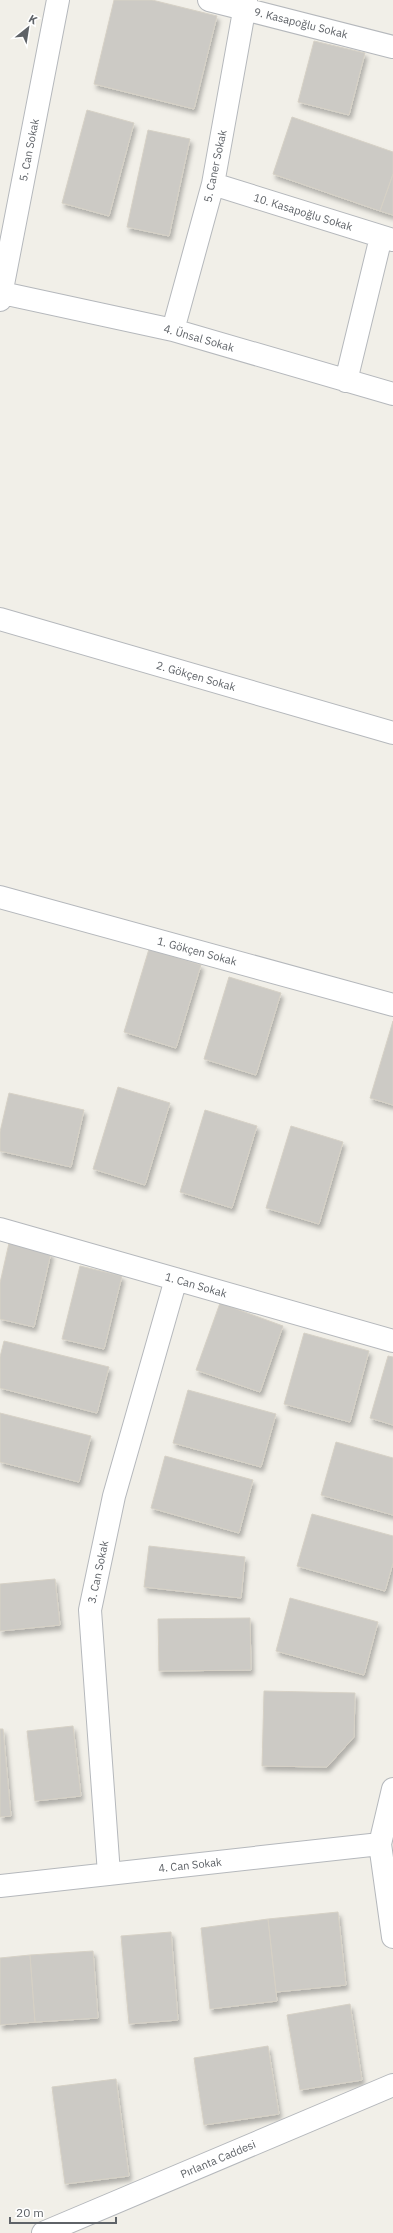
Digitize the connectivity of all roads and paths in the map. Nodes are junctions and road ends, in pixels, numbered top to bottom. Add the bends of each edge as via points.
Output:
1 (58, 0) edge
2 (209, 0) edge
3 (245, 4) edge
4 (393, 47) edge
5 (213, 184) junction
6 (387, 238) edge
7 (1, 296) edge
8 (173, 330) junction
9 (346, 380) junction
10 (393, 394) edge
11 (0, 619) edge
12 (393, 733) edge
13 (0, 897) edge
14 (393, 1005) edge
15 (0, 1229) edge
16 (176, 1279) junction
17 (393, 1341) edge
18 (393, 1790) edge
19 (380, 1844) junction
20 (109, 1874) junction
21 (0, 1886) edge
22 (393, 1937) edge
23 (393, 2085) edge
24 (43, 2233) edge

1 - 7 street, 5. Can Sokak
2 - 3 street, 9. Kasapoğlu Sokak
3 - 4 street, 9. Kasapoğlu Sokak
3 - 5 street, 5. Caner Sokak
5 - 6 street, 10. Kasapoğlu Sokak
5 - 8 street, 5. Caner Sokak
6 - 9 street
7 - 8 street, 4. Ünsal Sokak
8 - 9 street, 4. Ünsal Sokak
9 - 10 street, 4. Ünsal Sokak
11 - 12 street, 2. Gökçen Sokak
13 - 14 street, 1. Gökçen Sokak
15 - 16 street, 1. Can Sokak
16 - 17 street, 1. Can Sokak
16 - 20 street, 3. Can Sokak via 114,1496 90,1610
18 - 19 street
19 - 20 street, 4. Can Sokak
19 - 22 street
20 - 21 street, 4. Can Sokak
23 - 24 street, Pırlanta Caddesi

